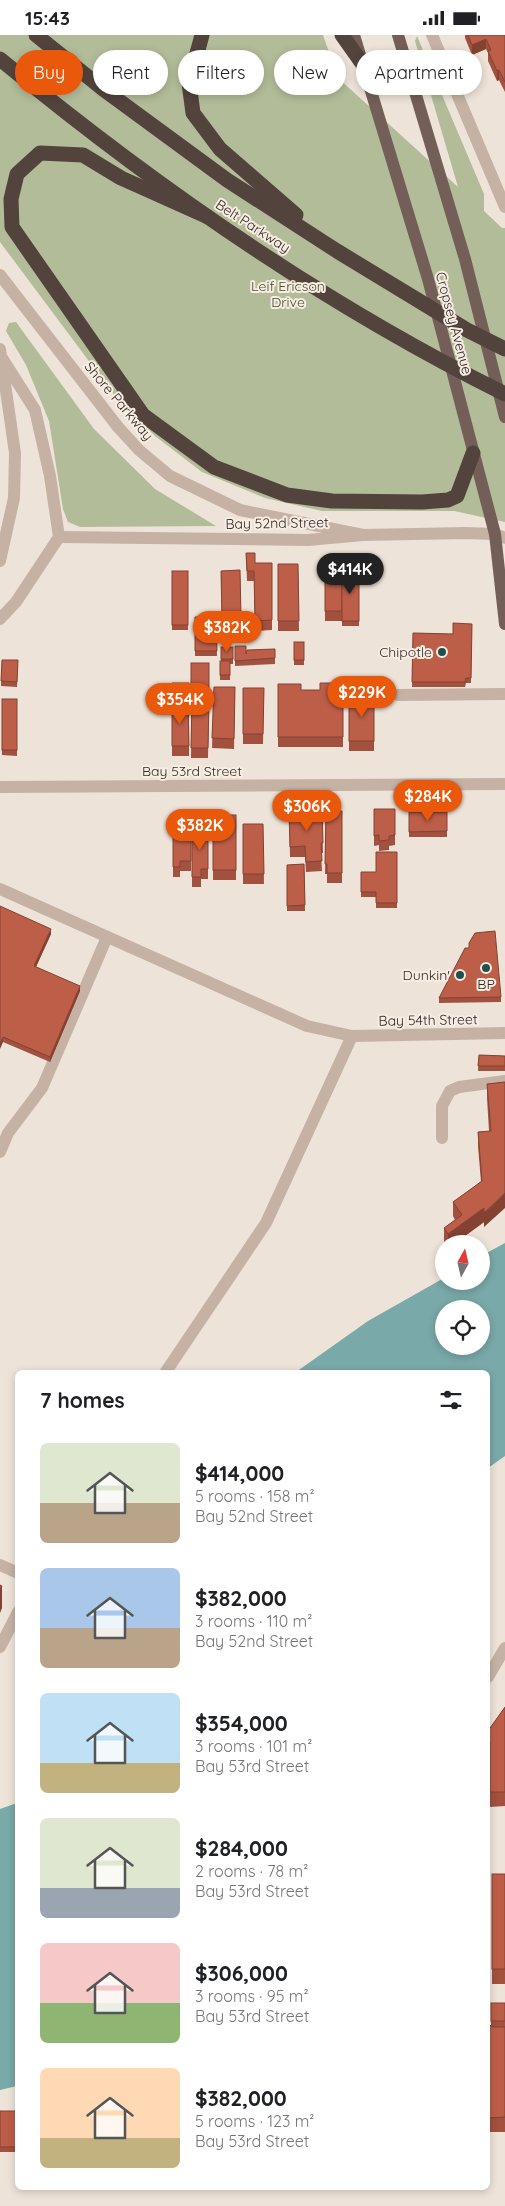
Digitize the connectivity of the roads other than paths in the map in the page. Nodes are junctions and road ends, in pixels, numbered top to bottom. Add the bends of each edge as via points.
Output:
1 (36, 35) edge
2 (202, 35) edge
3 (342, 35) edge
4 (354, 35) edge
5 (398, 35) edge
6 (432, 35) edge
7 (359, 50) edge
8 (356, 55) edge
9 (0, 59) edge
10 (373, 95) edge
11 (505, 207) edge
12 (208, 217) junction
13 (337, 251) junction
14 (0, 275) edge
15 (505, 349) edge
16 (1, 353) edge
17 (505, 394) edge
18 (505, 417) edge
19 (473, 453) junction
20 (363, 535) junction
21 (500, 536) edge
22 (59, 537) junction
23 (0, 561) edge
24 (0, 619) edge
25 (505, 624) edge
26 (505, 694) edge
27 (398, 695) dead end
28 (505, 784) edge
29 (0, 787) edge
30 (0, 889) edge
31 (107, 937) junction
32 (505, 1033) edge
33 (352, 1036) junction
34 (505, 1081) edge
35 (442, 1138) dead end
36 (0, 1152) edge
37 (167, 1370) edge
38 (0, 1565) edge
39 (15, 1572) edge
40 (15, 1618) edge
41 (0, 1647) edge
42 (505, 1648) edge
43 (490, 1674) edge

1 - 13 highway, Belt Parkway via 227,180
2 - 13 highway via 189,83 193,113 220,149
3 - 8 highway
4 - 7 main road, Cropsey Avenue
5 - 18 main road, Cropsey Avenue via 465,259
6 - 11 street
9 - 12 highway, Belt Parkway via 52,102
10 - 19 main road, Cropsey Avenue via 428,279
12 - 17 highway, Belt Parkway via 355,312
12 - 19 highway via 121,178 83,155 40,153 16,174 11,199 12,227 144,415 214,467 287,495 332,501 422,502 457,497
13 - 15 highway, Belt Parkway via 467,330
14 - 20 street, Shore Parkway via 118,427 170,476 240,510
16 - 22 street via 35,410
16 - 23 street via 15,453 14,499
19 - 21 main road, Cropsey Avenue
20 - 21 street, Bay 52nd Street
20 - 22 street, Bay 52nd Street via 308,540
21 - 25 main road, Cropsey Avenue
22 - 24 street via 16,603
26 - 27 street
28 - 29 street, Bay 53rd Street
30 - 31 street, Bay 54th Street
31 - 33 street, Bay 54th Street via 307,1027
31 - 36 street via 42,1088 8,1133
32 - 33 street, Bay 54th Street
33 - 37 street via 266,1223
34 - 35 street via 450,1091 442,1106
38 - 39 street
40 - 41 street
42 - 43 street

